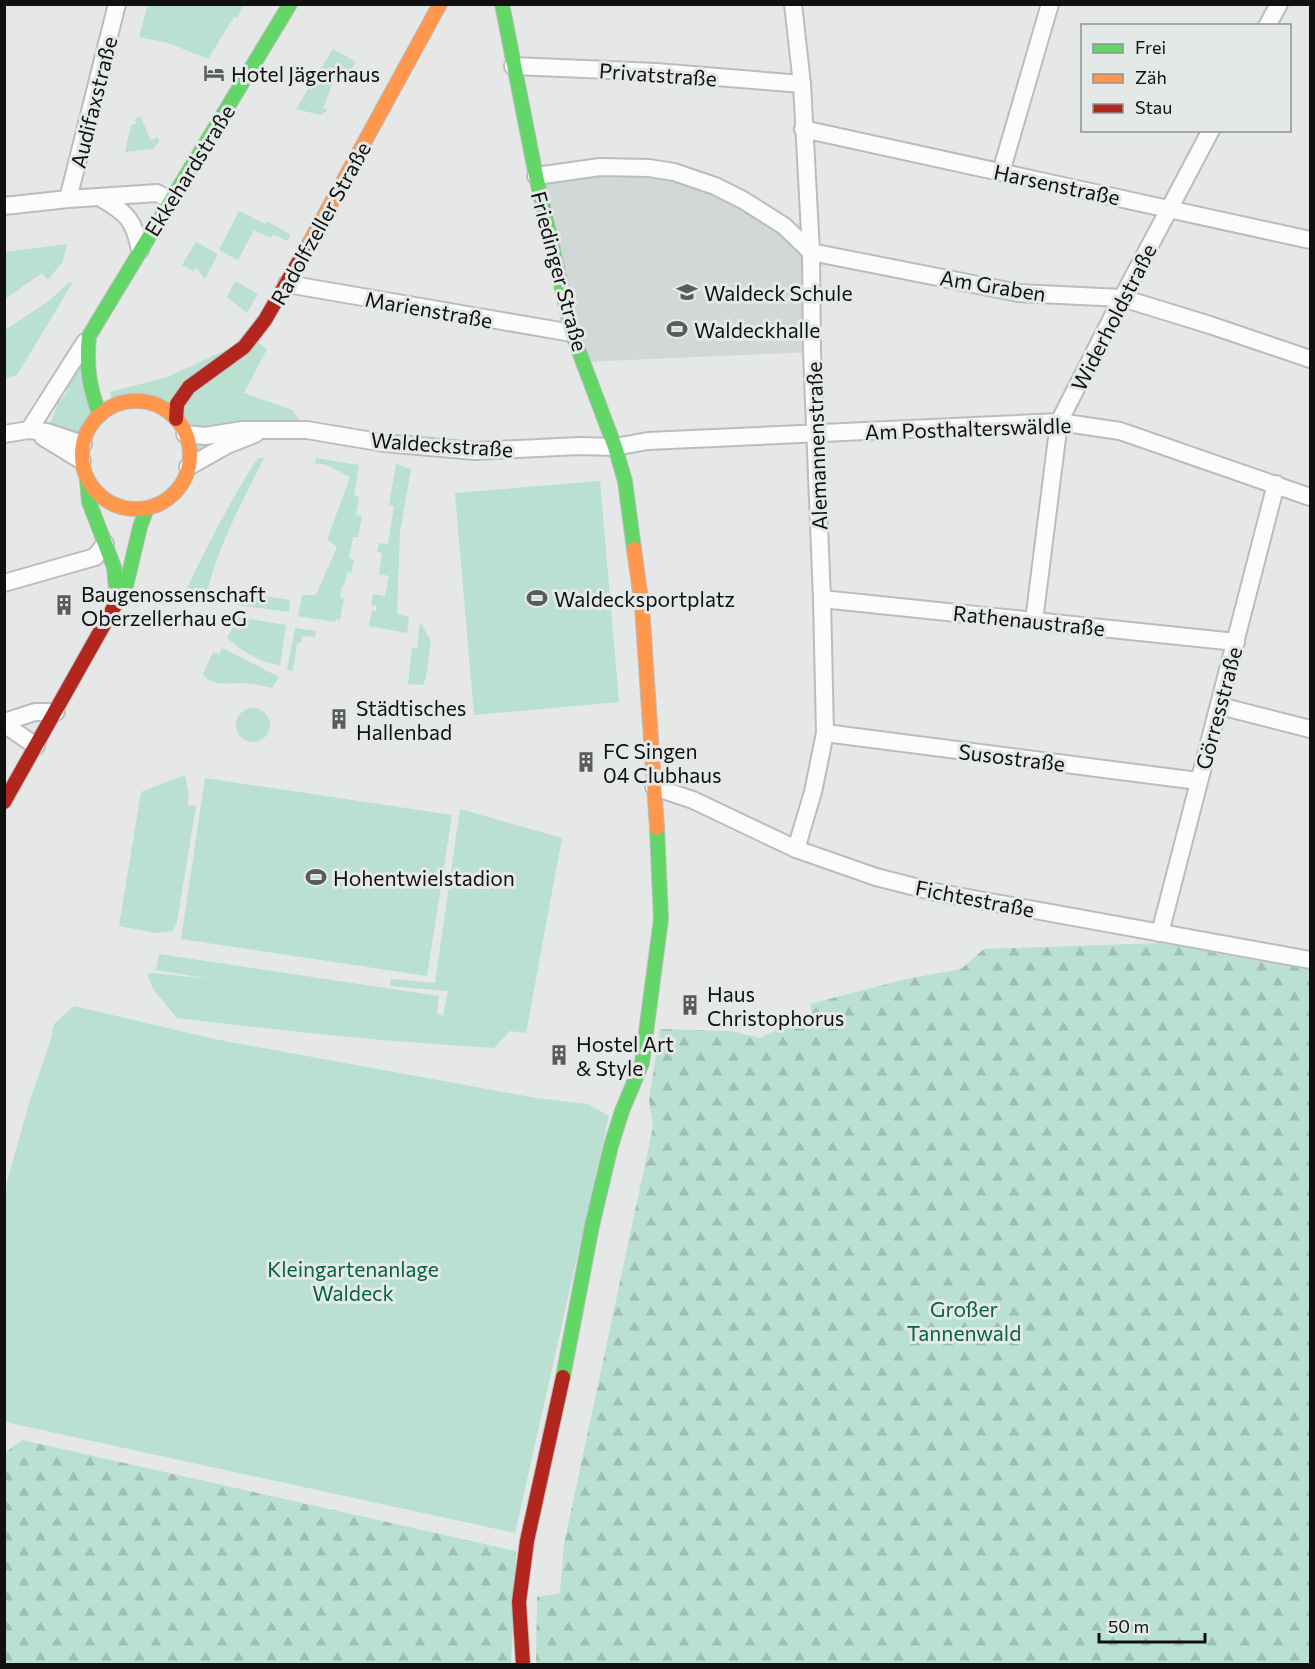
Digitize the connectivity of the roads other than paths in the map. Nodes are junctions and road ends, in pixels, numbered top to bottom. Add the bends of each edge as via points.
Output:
1 (117, 4) edge
2 (290, 4) edge
3 (440, 4) edge
4 (501, 4) edge
5 (793, 4) edge
6 (1050, 4) edge
7 (1279, 4) edge
8 (1268, 24) edge
9 (513, 66) junction
10 (802, 84) junction
11 (803, 129) junction
12 (1210, 132) edge
13 (1001, 172) junction
14 (536, 176) junction
15 (101, 198) junction
16 (68, 199) junction
17 (172, 201) junction
18 (4, 206) edge
19 (1168, 209) junction
20 (1311, 240) edge
21 (140, 250) junction
22 (811, 252) junction
23 (287, 284) junction
24 (1122, 298) junction
25 (572, 333) junction
26 (89, 336) junction
27 (1311, 359) edge
28 (100, 415) junction
29 (176, 419) junction
30 (1059, 422) junction
31 (270, 429) junction
32 (28, 430) junction
33 (816, 433) junction
34 (4, 434) edge
35 (185, 434) junction
36 (83, 444) junction
37 (615, 447) junction
38 (82, 461) junction
39 (188, 467) junction
40 (87, 480) junction
41 (1276, 484) junction
42 (1311, 497) edge
43 (147, 508) junction
44 (105, 544) junction
45 (4, 583) edge
46 (822, 599) junction
47 (117, 604) junction
48 (1034, 621) junction
49 (1236, 642) junction
50 (1220, 706) junction
51 (56, 712) junction
52 (4, 723) edge
53 (1311, 729) edge
54 (825, 733) junction
55 (36, 747) junction
56 (1198, 782) junction
57 (654, 787) junction
58 (4, 802) edge
59 (796, 849) junction
60 (1160, 933) junction
61 (1311, 960) edge
62 (523, 1665) edge

1 - 16 street, Audifaxstraße
2 - 17 main road, Ekkehardstraße
3 - 23 main road, Radolfzeller Straße
4 - 9 main road, Friedinger Straße
5 - 10 street, Alemannenstraße
6 - 13 street
7 - 8 street
9 - 10 street, Privatstraße
9 - 14 main road, Friedinger Straße
10 - 11 street, Alemannenstraße
11 - 13 street, Harsenstraße
11 - 22 street, Alemannenstraße
12 - 19 street, Widerholdstraße
13 - 19 street, Harsenstraße
14 - 22 street via 600,167 649,168 696,178 758,209 784,226
14 - 25 main road, Friedinger Straße
15 - 16 street
15 - 17 street via 158,193
15 - 21 street via 120,209 136,229
16 - 18 street
17 - 21 main road, Ekkehardstraße
19 - 20 street, Harsenstraße
19 - 24 street, Widerholdstraße
21 - 26 main road, Ekkehardstraße
22 - 24 street, Am Graben via 1018,293
22 - 33 street, Alemannenstraße
23 - 25 street, Marienstraße
23 - 29 main road, Radolfzeller Straße via 244,347 182,395
24 - 27 street, Am Graben
24 - 30 street, Widerholdstraße
25 - 37 main road, Friedinger Straße
26 - 28 main road, Ekkehardstraße via 89,391
26 - 32 street, Ekkehardstraße
28 - 29 main road via 114,406 146,402
28 - 36 main road
29 - 35 main road
30 - 33 street, Am Posthalterswäldle
30 - 41 street, Am Posthalterswäldle via 1119,431
30 - 48 street, Widerholdstraße
31 - 35 street, Waldeckstraße via 205,436
31 - 37 street, Waldeckstraße via 475,451
31 - 39 street, Waldeckstraße
32 - 34 street
32 - 36 street
32 - 38 street
33 - 37 street, Am Posthalterswäldle via 648,441
33 - 46 street, Alemannenstraße
35 - 39 main road
36 - 38 main road
37 - 57 main road, Friedinger Straße via 626,481 642,606
38 - 40 main road
39 - 43 main road via 174,493
40 - 43 main road via 109,502 128,509
40 - 44 main road via 89,502
41 - 42 street, Am Posthalterswäldle
41 - 49 street, Görresstraße
43 - 47 main road via 134,563
44 - 45 street via 95,557
44 - 47 main road via 114,567
46 - 48 street, Rathenaustraße
46 - 54 street, Alemannenstraße
47 - 51 main road
48 - 49 street, Rathenaustraße
49 - 50 street, Görresstraße
50 - 53 street
50 - 56 street, Görresstraße
51 - 52 street via 35,712
51 - 55 main road
52 - 55 street
54 - 56 street, Susostraße
54 - 59 street, Alemannenstraße
55 - 58 main road
56 - 60 street, Görresstraße
57 - 59 street, Fichtestraße via 693,800
57 - 62 main road, Friedinger Straße via 661,919 642,1063 611,1146 527,1541 519,1602
59 - 60 street, Fichtestraße via 876,877 935,892
60 - 61 street, Fichtestraße

